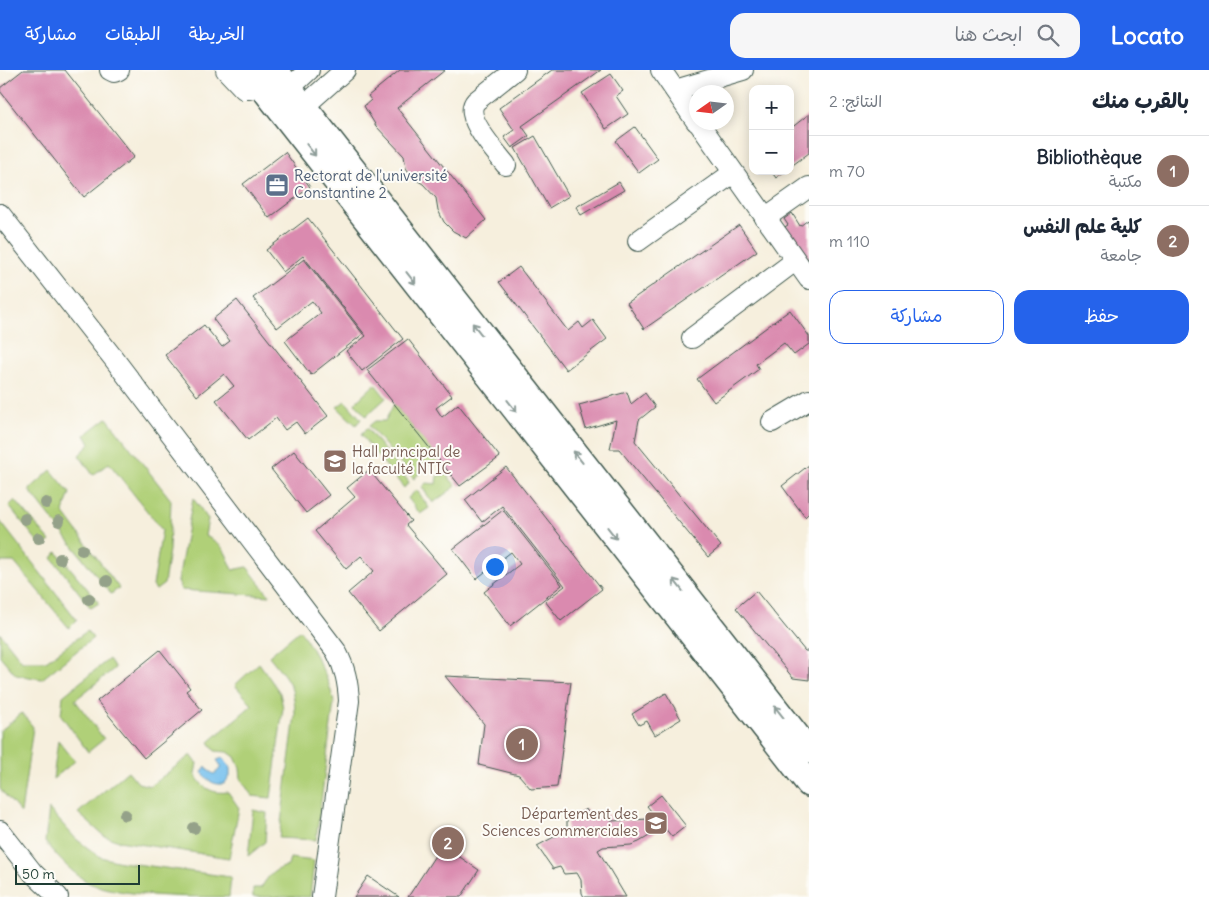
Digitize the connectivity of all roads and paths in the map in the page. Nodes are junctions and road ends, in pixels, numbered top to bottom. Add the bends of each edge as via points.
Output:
1 (110, 70) edge
2 (119, 70) edge
3 (226, 70) edge
4 (308, 70) edge
5 (345, 70) edge
6 (516, 70) edge
7 (661, 70) edge
8 (743, 70) edge
9 (675, 90) junction
10 (276, 92) edge
11 (689, 110) edge
12 (703, 130) edge
13 (506, 165) dead end
14 (733, 173) junction
15 (809, 187) edge
16 (0, 214) edge
17 (765, 218) junction
18 (638, 241) dead end
19 (795, 261) junction
20 (809, 280) edge
21 (692, 338) dead end
22 (809, 400) edge
23 (772, 422) dead end
24 (809, 751) edge
25 (809, 784) edge
26 (0, 831) edge
27 (58, 897) edge
28 (322, 897) edge

1 - 2 street
3 - 10 street via 244,89
4 - 10 street
5 - 10 street
6 - 13 street via 476,101 472,111 476,125
7 - 9 street
8 - 9 street
9 - 11 street
24 -> 10 main road
10 -> 25 main road
12 - 14 street
14 - 17 street
14 - 18 street
15 - 17 street
16 - 28 street via 114,359 336,651 343,665 349,700
17 - 19 street
19 - 20 street
19 - 21 street
22 - 23 street
26 - 27 street via 33,873

